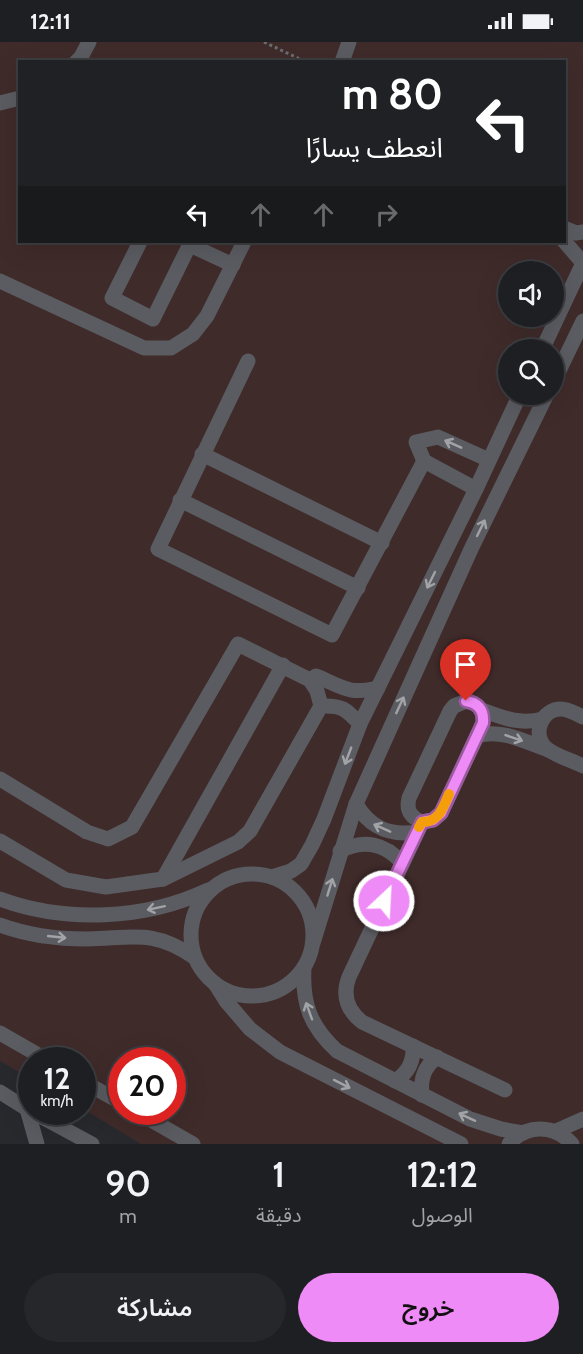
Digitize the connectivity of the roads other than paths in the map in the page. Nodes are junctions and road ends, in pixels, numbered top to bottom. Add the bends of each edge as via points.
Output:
1 (89, 42) edge
2 (78, 60) edge
3 (18, 99) edge
4 (0, 104) edge
5 (566, 229) edge
6 (583, 232) edge
7 (140, 243) edge
8 (190, 243) edge
9 (244, 243) edge
10 (565, 243) edge
11 (583, 263) edge
12 (233, 265) junction
13 (0, 280) edge
14 (583, 321) edge
15 (547, 339) edge
16 (564, 360) edge
17 (248, 361) dead end
18 (515, 405) edge
19 (542, 405) edge
20 (202, 454) junction
21 (489, 460) junction
22 (424, 461) junction
23 (476, 489) junction
24 (180, 500) junction
25 (382, 543) junction
26 (358, 588) junction
27 (283, 665) junction
28 (310, 680) junction
29 (378, 688) junction
30 (321, 706) junction
31 (482, 710) junction
32 (583, 717) edge
33 (543, 719) junction
34 (360, 724) junction
35 (477, 736) junction
36 (551, 751) junction
37 (583, 766) edge
38 (0, 779) edge
39 (356, 804) junction
40 (419, 827) junction
41 (0, 841) edge
42 (340, 851) junction
43 (402, 863) junction
44 (272, 877) junction
45 (162, 879) junction
46 (211, 889) junction
47 (0, 899) edge
48 (0, 925) edge
49 (313, 943) junction
50 (194, 957) junction
51 (304, 967) junction
52 (216, 985) junction
53 (0, 1034) edge
54 (413, 1046) junction
55 (24, 1047) edge
56 (437, 1057) junction
57 (395, 1081) junction
58 (505, 1090) dead end
59 (0, 1092) edge
60 (422, 1095) junction
61 (18, 1103) edge
62 (583, 1119) edge
63 (32, 1125) edge
64 (57, 1125) edge
65 (160, 1125) edge
66 (555, 1131) junction
67 (523, 1133) junction
68 (37, 1144) edge
69 (92, 1144) edge
70 (194, 1144) edge
71 (461, 1144) edge
72 (509, 1144) edge
73 (572, 1144) edge

1 - 2 street
3 - 4 street
5 - 6 street
7 - 8 street via 112,298 153,319
8 - 12 street
9 - 12 street
10 - 11 street
11 - 15 street
12 - 13 street via 207,316 193,334 171,348 144,348
14 - 16 street
17 - 20 street
18 - 21 street
39 -> 19 street via 472,547
20 - 24 street
20 - 25 street
21 -> 22 street via 438,437 416,442
21 - 23 street
22 - 23 street
22 - 25 street
23 -> 29 street
24 - 26 street
24 - 26 street via 158,549 332,635
25 - 26 street
27 - 28 street
27 - 38 street via 238,644 132,826 108,839 87,832
27 - 45 street
28 - 29 street via 316,676 357,692
28 - 30 street
29 - 34 street
30 - 34 street via 342,708
30 - 45 street via 250,831 238,842
31 - 33 street via 511,721
31 - 35 street via 483,723
31 - 40 street via 466,701 450,711 409,798 408,810
32 - 33 street via 562,709
33 - 36 street via 539,733
34 -> 44 street via 324,819 301,864
35 -> 36 street via 501,734
35 - 40 street via 441,813
36 - 37 street
40 -> 39 street via 399,833 382,830
39 - 42 street
40 - 43 street
41 - 45 street via 66,880 106,888
42 - 43 street via 374,844
49 -> 42 street
43 - 54 street via 349,977 345,994 346,1002 362,1022
44 - 46 street via 240,874
44 - 49 street via 285,883 304,903 312,922
46 -> 47 street via 155,908 111,914 61,913
46 - 50 street via 201,900 190,928
48 -> 50 street via 58,938 153,937
49 - 51 street
50 - 52 street
51 - 52 street via 280,990 264,995 231,993
57 -> 51 street via 337,1051 323,1038 306,1005
52 -> 71 street via 250,1029 280,1052
53 - 55 street
54 - 56 street
54 - 57 street via 410,1065
56 - 58 street
56 - 60 street via 423,1075
57 - 60 street
59 - 61 street
67 -> 60 street via 481,1123
62 - 66 street
63 - 68 street
64 - 69 street
65 - 70 street
66 - 67 street via 533,1129
66 - 73 street
67 - 72 street

